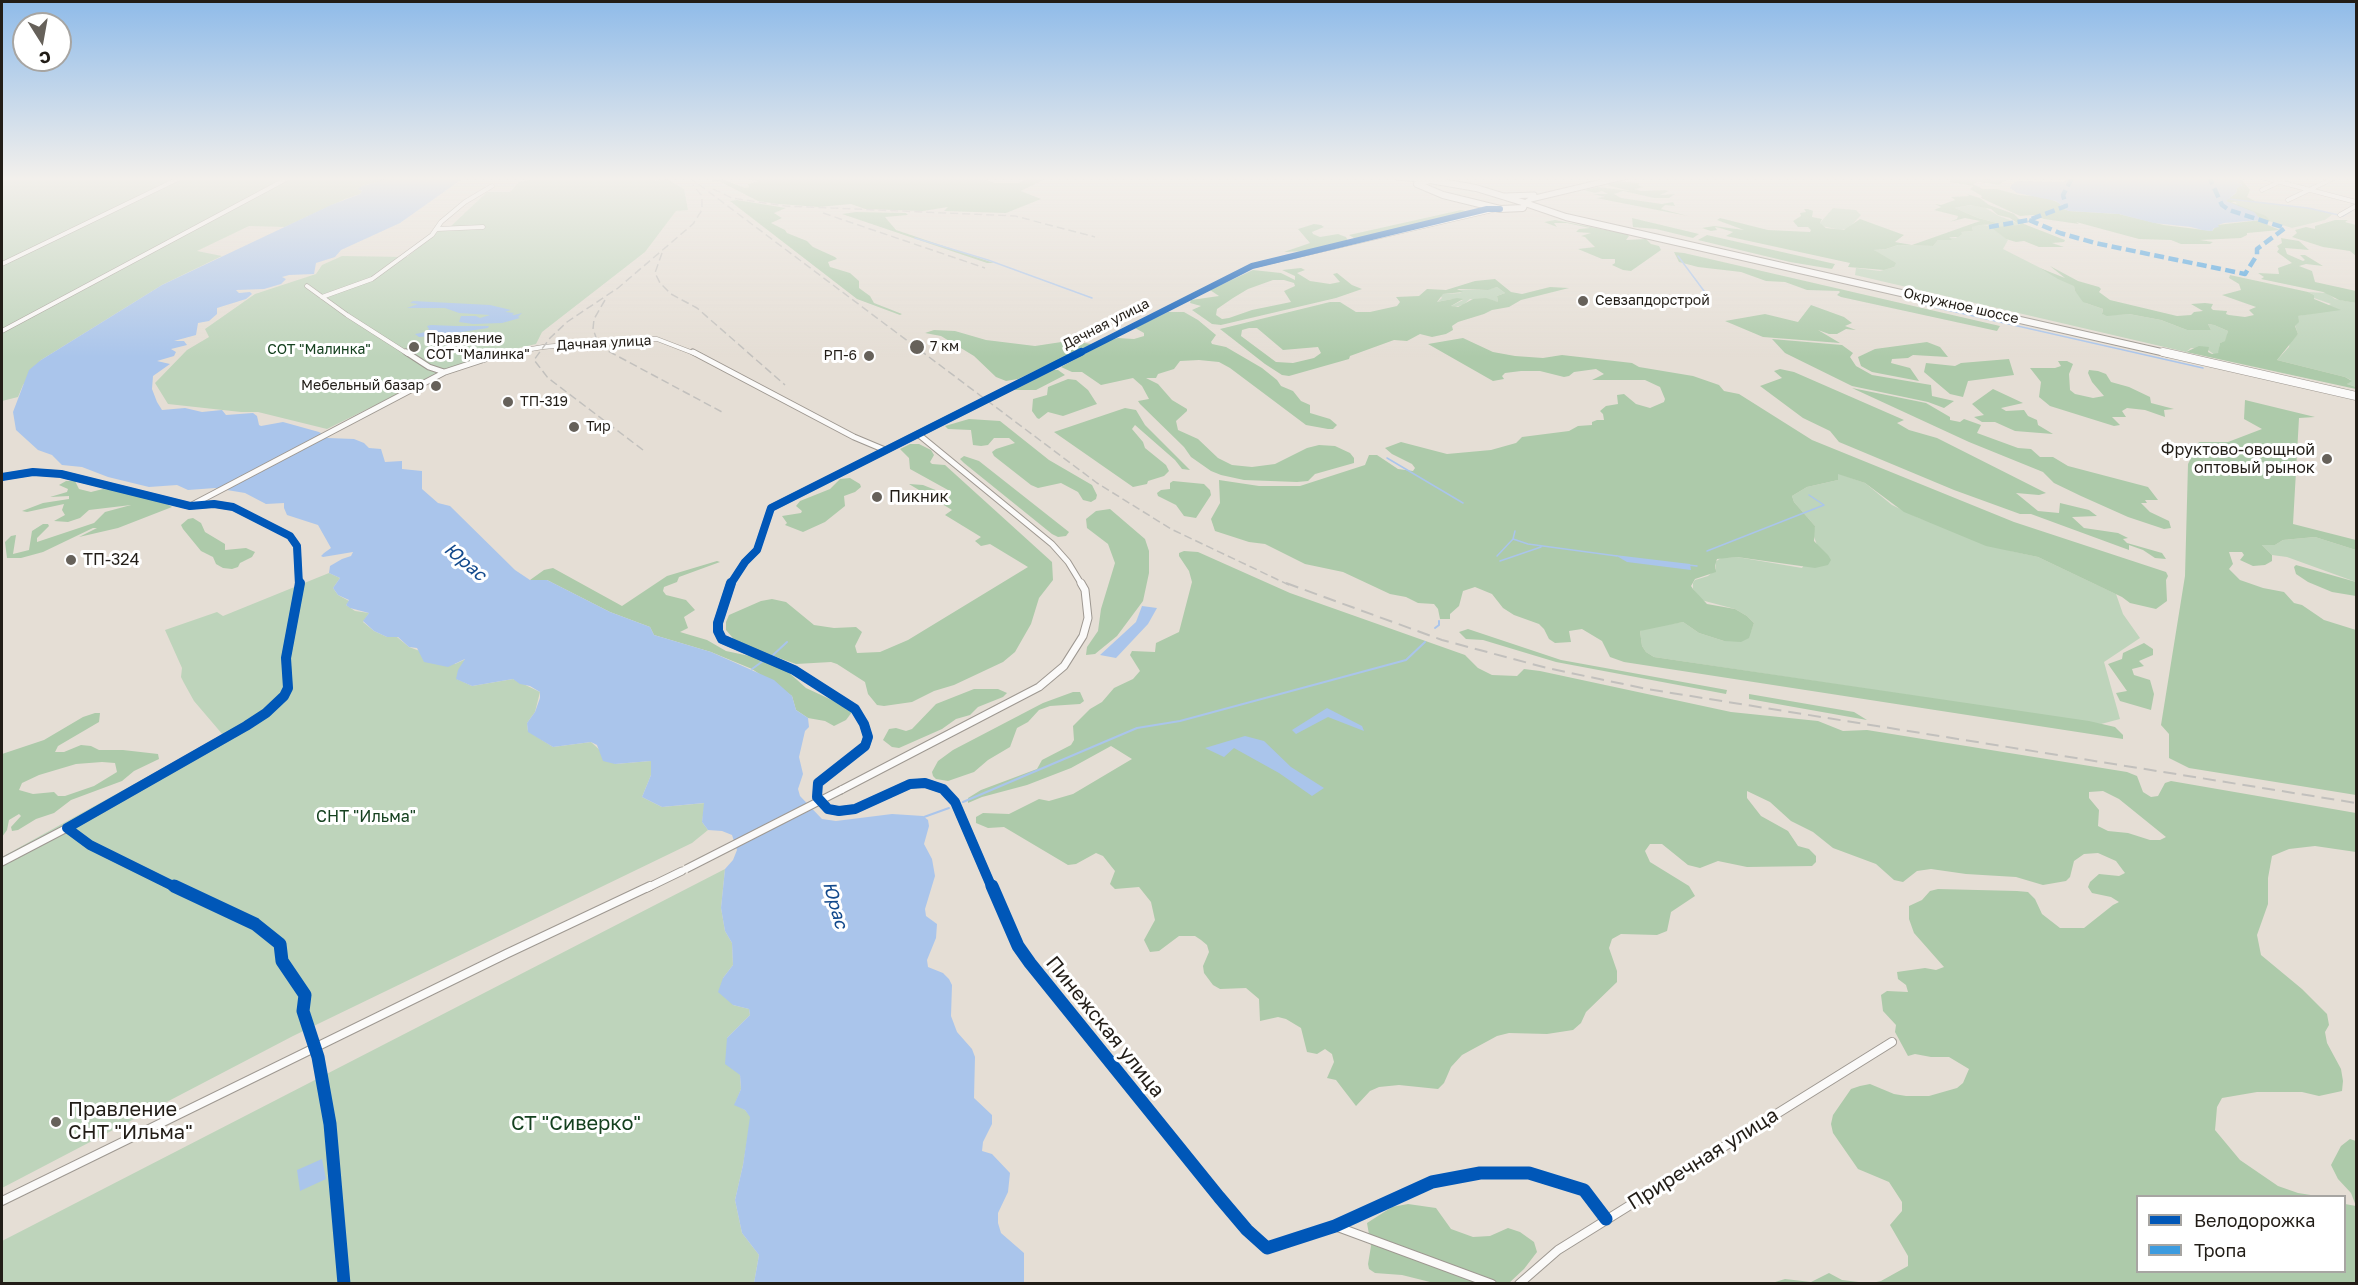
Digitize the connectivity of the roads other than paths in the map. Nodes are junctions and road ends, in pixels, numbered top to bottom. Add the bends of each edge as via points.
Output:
1 (58, 237) edge
2 (178, 237) edge
3 (427, 237) edge
4 (1373, 237) edge
5 (1654, 237) edge
6 (2, 264) edge
7 (307, 286) dead end
8 (322, 297) junction
9 (2, 331) edge
10 (445, 372) junction
11 (2356, 396) edge
12 (918, 434) junction
13 (885, 450) junction
14 (2, 477) edge
15 (190, 506) junction
16 (955, 802) joint
17 (67, 828) junction
18 (2, 862) edge
19 (1892, 1042) dead end
20 (316, 1046) junction
21 (2, 1201) edge
22 (1606, 1219) junction
23 (1335, 1226) junction
24 (344, 1284) edge
25 (1492, 1284) edge
26 (1519, 1284) edge

1 - 6 street
2 - 9 street
3 - 8 street via 372,279
4 - 12 street, Дачная улица via 1252,266
5 - 11 main road, Окружное шоссе
7 - 8 street
8 - 10 street via 429,367
10 - 13 street, Дачная улица via 487,357 531,348 657,339 710,360
10 - 15 street, Дачная улица
12 - 13 street, Дачная улица
12 - 20 street, bridge via 1052,544 1068,562 1085,590 1088,618 1083,636 1064,666 1039,687 684,870
13 - 16 street, Дачная улица via 771,508 757,550 730,584 718,631 722,639 794,670 855,709 868,737 865,746 818,783 817,798 828,809 855,809 910,784 926,783 944,789
14 - 15 street via 33,472 62,474
15 - 17 street via 233,507 290,536 297,546 300,580 286,658 288,688 266,714
16 - 23 street, Пинежская улица via 1018,946 1247,1230 1267,1248
17 - 18 street
17 - 20 street via 120,861 255,924 280,944 282,961 305,995 303,1011
19 - 22 street, Приречная улица
20 - 21 street
20 - 24 street via 330,1125
22 - 23 street via 1584,1190 1529,1173 1480,1173 1432,1182
22 - 26 street, Приречная улица via 1558,1250
23 - 25 street

